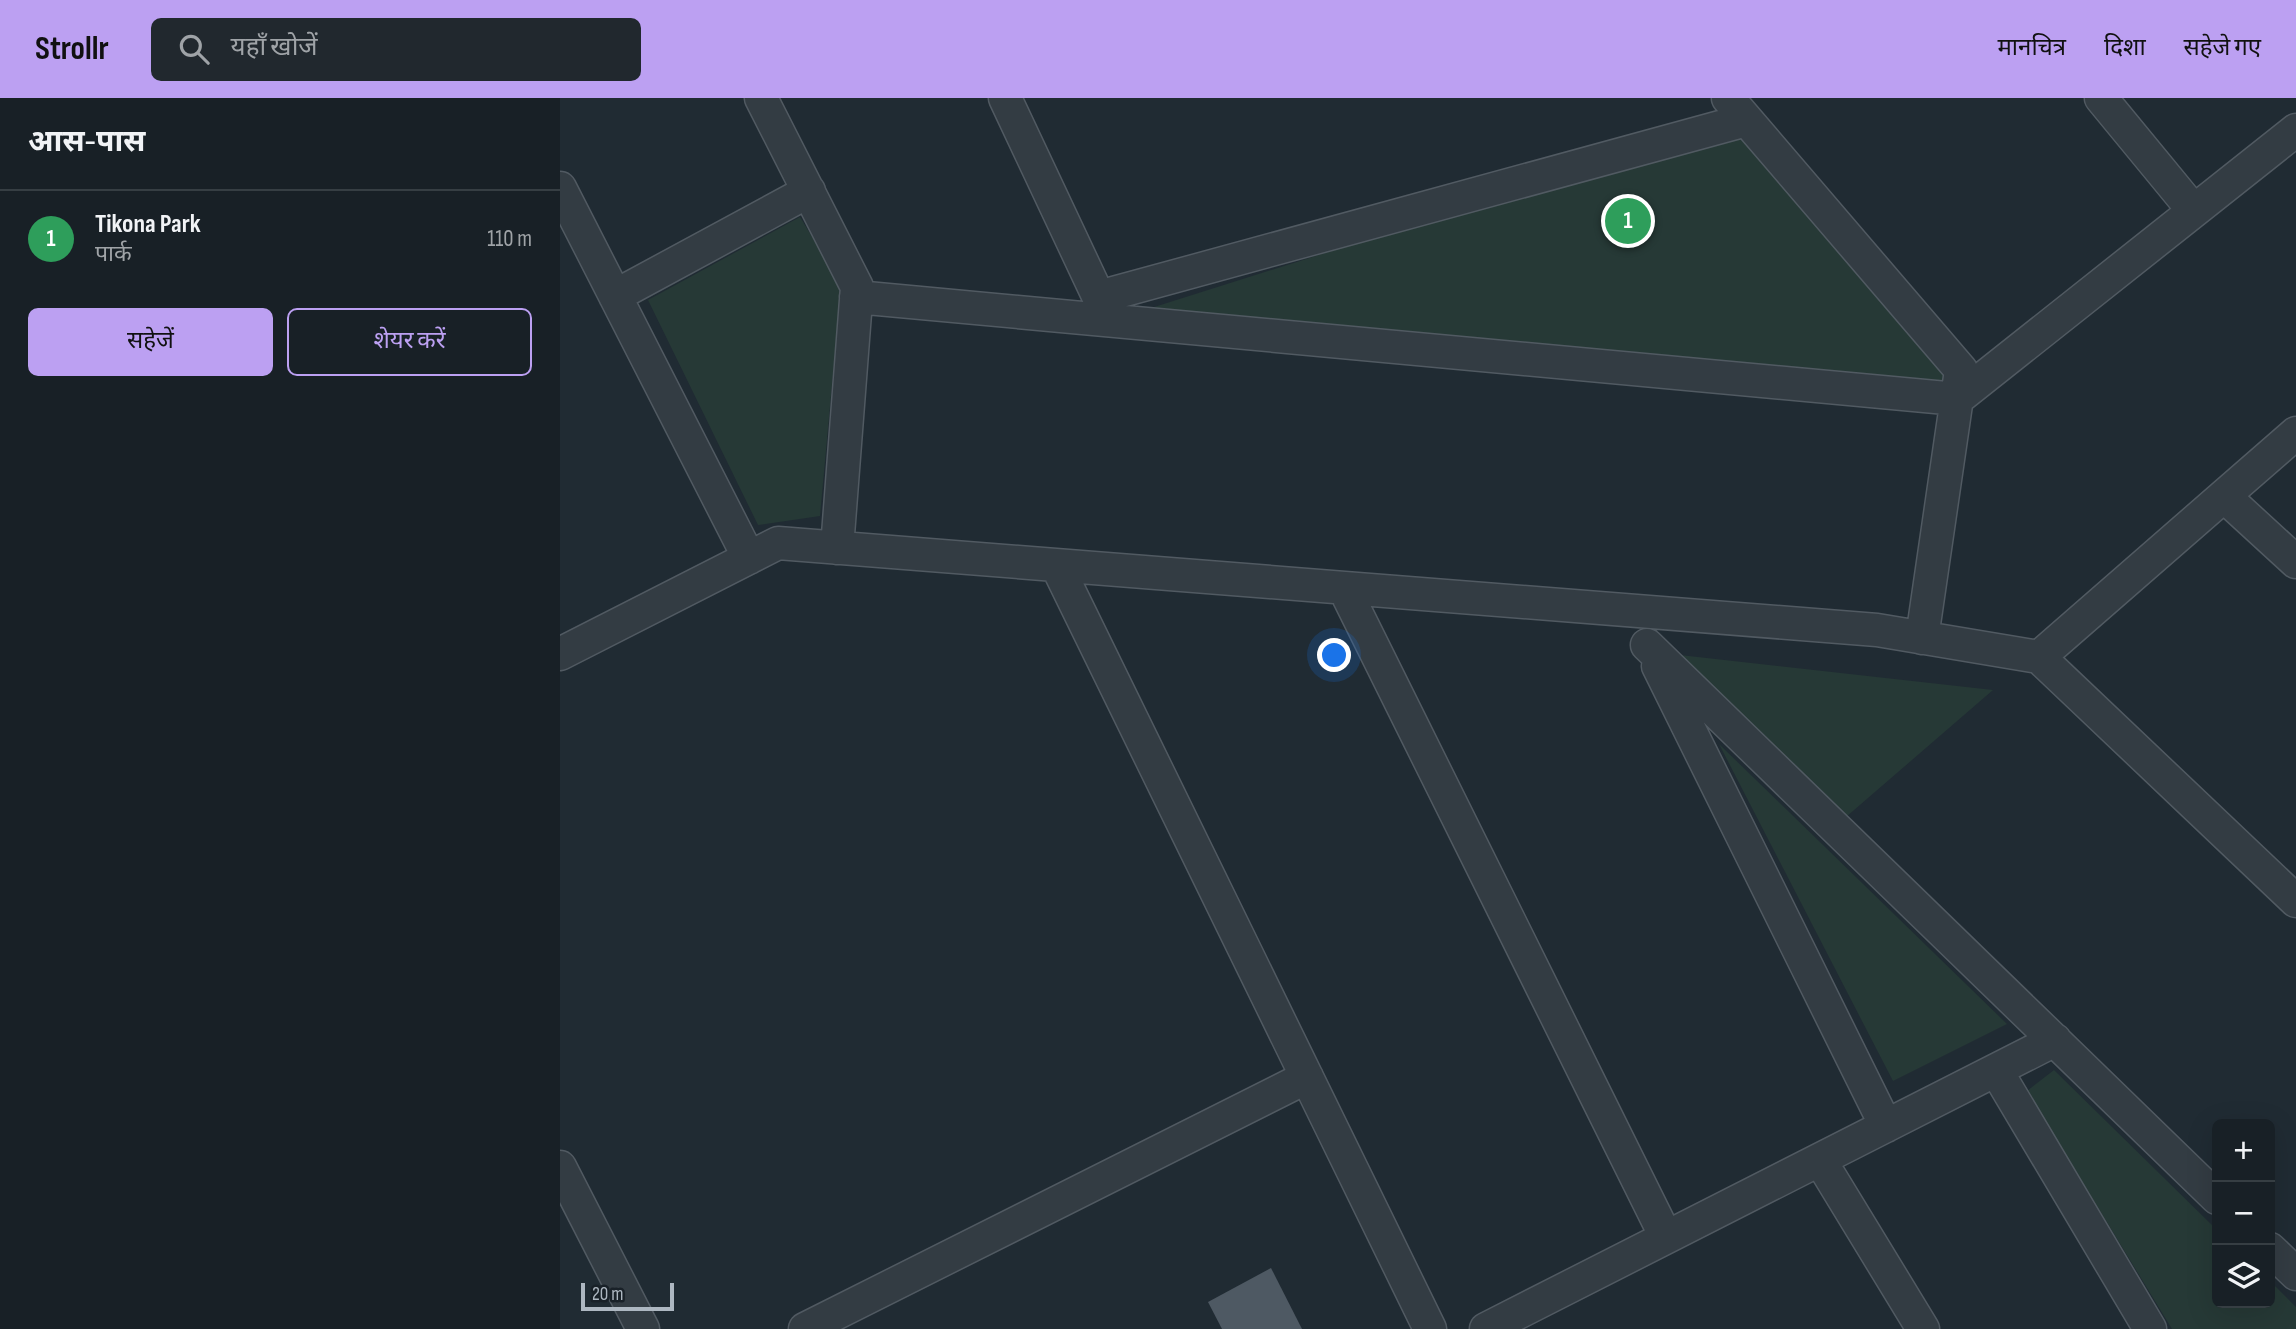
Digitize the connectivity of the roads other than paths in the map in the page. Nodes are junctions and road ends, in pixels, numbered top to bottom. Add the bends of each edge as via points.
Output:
1 (761, 98) edge
2 (1004, 98) edge
3 (2101, 98) edge
4 (1737, 109) edge
5 (2296, 130) edge
6 (560, 188) edge
7 (809, 191) junction
8 (2194, 211) junction
9 (615, 296) junction
10 (856, 297) junction
11 (1105, 309) junction
12 (1957, 399) junction
13 (2296, 433) edge
14 (2224, 496) junction
15 (838, 548) junction
16 (749, 558) junction
17 (2296, 562) edge
18 (1057, 565) junction
19 (1344, 588) junction
20 (1640, 612) junction
21 (1922, 638) junction
22 (1647, 645) junction
23 (560, 654) edge
24 (2039, 657) junction
25 (2296, 901) edge
26 (2055, 1040) junction
27 (1996, 1070) junction
28 (1307, 1077) junction
29 (1886, 1126) junction
30 (1820, 1160) junction
31 (560, 1167) edge
32 (2212, 1193) edge
33 (1667, 1237) junction
34 (2275, 1254) edge
35 (2296, 1274) edge
36 (643, 1329) edge
37 (805, 1329) edge
38 (1430, 1329) edge
39 (1486, 1329) edge
40 (1923, 1329) edge
41 (2150, 1329) edge

1 - 7 street
2 - 11 street
3 - 8 street
4 - 11 street
4 - 12 street via 1961,370
5 - 8 street
6 - 9 street
7 - 9 street
7 - 10 street via 857,287
8 - 12 street
9 - 16 street
10 - 11 street
10 - 15 street
11 - 12 street
12 - 21 street
13 - 14 street
14 - 17 street
14 - 24 street
15 - 16 street via 778,543
15 - 18 street
16 - 23 street
18 - 19 street
18 - 28 street
19 - 20 street
19 - 33 street
20 - 21 street via 1877,630
20 - 22 street
21 - 24 street
22 - 26 street
22 - 29 street
24 - 25 street
26 - 27 street
26 - 32 street
27 - 29 street
27 - 41 street
28 - 37 street
28 - 38 street
29 - 30 street
30 - 33 street
30 - 40 street
31 - 36 street
33 - 39 street
34 - 35 street

